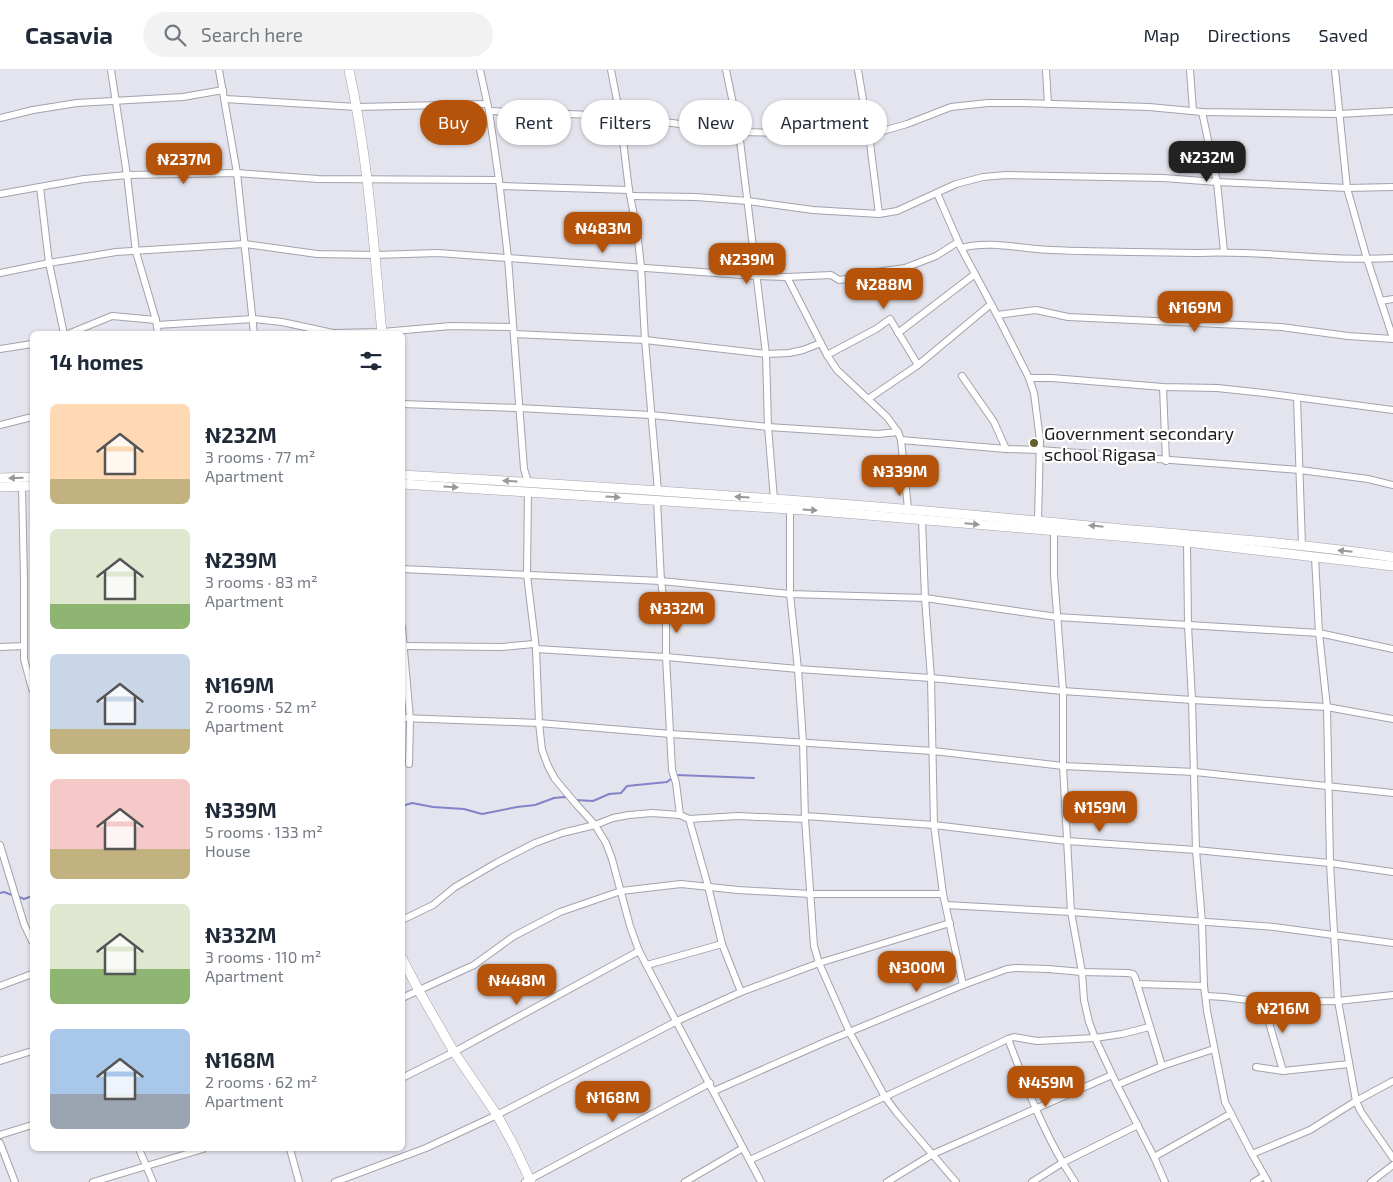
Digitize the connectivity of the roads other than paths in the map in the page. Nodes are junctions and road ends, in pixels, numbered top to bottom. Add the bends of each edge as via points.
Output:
1 (111, 70) edge
2 (219, 70) edge
3 (349, 70) edge
4 (480, 70) edge
5 (611, 70) edge
6 (726, 70) edge
7 (858, 70) edge
8 (1046, 70) edge
9 (1190, 70) edge
10 (1335, 70) edge
11 (223, 90) junction
12 (225, 99) junction
13 (116, 100) junction
14 (486, 100) edge
15 (617, 100) edge
16 (732, 100) edge
17 (863, 100) edge
18 (487, 104) edge
19 (1048, 104) junction
20 (420, 106) edge
21 (357, 107) junction
22 (489, 111) junction
23 (1393, 111) edge
24 (1194, 112) junction
25 (1202, 112) junction
26 (1339, 114) junction
27 (581, 115) edge
28 (0, 118) edge
29 (887, 130) edge
30 (624, 145) edge
31 (740, 145) edge
32 (870, 145) edge
33 (237, 173) junction
34 (127, 175) junction
35 (367, 180) junction
36 (1217, 182) junction
37 (500, 183) junction
38 (1393, 186) edge
39 (40, 187) junction
40 (1348, 188) junction
41 (630, 193) junction
42 (937, 193) junction
43 (0, 194) edge
44 (748, 201) junction
45 (879, 214) junction
46 (245, 244) junction
47 (959, 245) junction
48 (136, 252) junction
49 (1224, 252) junction
50 (375, 255) junction
51 (508, 258) junction
52 (1393, 258) edge
53 (1366, 259) junction
54 (49, 263) junction
55 (641, 267) junction
56 (0, 273) edge
57 (975, 274) junction
58 (756, 276) junction
59 (787, 277) junction
60 (1393, 299) edge
61 (1381, 301) junction
62 (991, 304) junction
63 (997, 315) junction
64 (253, 319) junction
65 (156, 322) junction
66 (63, 331) edge
67 (75, 331) edge
68 (158, 331) edge
69 (254, 331) edge
70 (324, 331) edge
71 (382, 331) edge
72 (402, 331) edge
73 (513, 331) junction
74 (898, 334) junction
75 (1393, 339) edge
76 (645, 340) junction
77 (821, 343) junction
78 (30, 344) edge
79 (0, 349) edge
80 (766, 354) junction
81 (827, 355) junction
82 (918, 366) junction
83 (962, 376) dead end
84 (1029, 378) junction
85 (1163, 386) junction
86 (1297, 398) junction
87 (868, 399) junction
88 (405, 404) edge
89 (520, 408) junction
90 (1393, 410) edge
91 (651, 415) junction
92 (30, 418) edge
93 (0, 425) edge
94 (768, 427) junction
95 (898, 432) junction
96 (901, 440) junction
97 (1006, 449) junction
98 (1040, 450) junction
99 (1166, 461) junction
100 (1300, 470) junction
101 (405, 475) edge
102 (30, 477) edge
103 (0, 478) edge
104 (405, 484) edge
105 (1393, 485) edge
106 (30, 486) edge
107 (528, 486) junction
108 (0, 487) edge
109 (22, 487) junction
110 (657, 496) junction
111 (774, 499) junction
112 (790, 509) junction
113 (908, 509) junction
114 (922, 520) junction
115 (1038, 521) junction
116 (1054, 531) junction
117 (1187, 542) junction
118 (1302, 546) junction
119 (1315, 557) junction
120 (1393, 557) edge
121 (1393, 566) edge
122 (405, 569) edge
123 (527, 575) junction
124 (30, 578) edge
125 (24, 580) junction
126 (661, 581) junction
127 (790, 594) junction
128 (925, 598) junction
129 (1057, 616) junction
130 (1188, 625) junction
131 (1319, 634) junction
132 (24, 646) junction
133 (405, 646) edge
134 (535, 646) junction
135 (0, 647) edge
136 (1393, 649) edge
137 (30, 655) edge
138 (666, 657) junction
139 (24, 659) junction
140 (405, 667) edge
141 (798, 669) junction
142 (931, 678) junction
143 (30, 682) edge
144 (1063, 691) junction
145 (1192, 700) junction
146 (1326, 707) junction
147 (405, 718) edge
148 (410, 719) junction
149 (1393, 719) edge
150 (539, 723) junction
151 (671, 734) junction
152 (804, 742) junction
153 (933, 750) junction
154 (409, 764) dead end
155 (1063, 766) junction
156 (1195, 772) junction
157 (1328, 787) junction
158 (1393, 793) edge
159 (680, 815) junction
160 (805, 818) junction
161 (689, 819) junction
162 (595, 824) junction
163 (934, 825) junction
164 (1067, 841) junction
165 (0, 845) edge
166 (1196, 850) junction
167 (1330, 863) junction
168 (1393, 872) edge
169 (708, 886) junction
170 (621, 891) junction
171 (810, 894) junction
172 (943, 894) junction
173 (946, 905) junction
174 (1071, 912) junction
175 (405, 919) edge
176 (1202, 922) junction
177 (950, 923) junction
178 (1334, 935) junction
179 (30, 937) edge
180 (1393, 943) edge
181 (722, 944) junction
182 (639, 951) junction
183 (819, 963) junction
184 (405, 964) edge
185 (647, 965) junction
186 (1082, 972) junction
187 (30, 975) edge
188 (1137, 984) junction
189 (963, 985) junction
190 (0, 986) edge
191 (1204, 986) junction
192 (419, 991) junction
193 (741, 992) junction
194 (1393, 995) edge
195 (1206, 996) junction
196 (405, 997) edge
197 (1338, 1001) junction
198 (1263, 1002) junction
199 (677, 1021) junction
200 (1149, 1027) junction
201 (850, 1033) junction
202 (1095, 1038) junction
203 (1008, 1039) junction
204 (1214, 1049) junction
205 (30, 1052) edge
206 (454, 1052) junction
207 (0, 1061) edge
208 (1349, 1064) junction
209 (1162, 1066) junction
210 (1256, 1067) dead end
211 (1283, 1071) junction
212 (1112, 1075) junction
213 (405, 1076) edge
214 (1393, 1081) edge
215 (710, 1083) junction
216 (1117, 1085) junction
217 (714, 1091) junction
218 (885, 1097) junction
219 (1356, 1101) junction
220 (1034, 1108) junction
221 (1230, 1114) junction
222 (497, 1115) junction
223 (1138, 1125) junction
224 (30, 1126) edge
225 (0, 1135) edge
226 (0, 1143) edge
227 (744, 1148) junction
228 (141, 1151) edge
229 (196, 1151) edge
230 (291, 1151) edge
231 (932, 1154) junction
232 (1252, 1154) junction
233 (1154, 1157) junction
234 (1393, 1158) edge
235 (750, 1160) junction
236 (1062, 1163) junction
237 (1393, 1165) edge
238 (146, 1166) junction
239 (1266, 1179) edge
240 (529, 1181) edge
241 (15, 1182) edge
242 (93, 1182) edge
243 (153, 1182) edge
244 (300, 1182) edge
245 (335, 1182) edge
246 (685, 1182) edge
247 (761, 1182) edge
248 (887, 1182) edge
249 (956, 1182) edge
250 (1032, 1182) edge
251 (1075, 1182) edge
252 (1165, 1182) edge
253 (1254, 1182) edge
254 (1371, 1182) edge

1 - 13 street
2 - 11 street
3 - 21 main road
4 - 14 street
5 - 15 street
6 - 16 street
7 - 17 street
8 - 19 street
9 - 24 street
10 - 26 street
11 - 12 street
11 - 13 street via 183,98
12 - 21 street
12 - 33 street
13 - 28 street via 77,103
13 - 34 street
18 - 22 street
19 - 24 street
19 - 29 street via 988,103 951,107
20 - 21 street
21 - 35 main road
22 - 27 street
22 - 37 street
23 - 26 street
24 - 25 street
25 - 26 street
25 - 36 street
26 - 40 street
30 - 41 street
31 - 44 street
32 - 45 street
33 - 34 street
33 - 35 street
33 - 46 street
34 - 39 street
34 - 48 street
35 - 37 street
35 - 50 main road
36 - 40 street
36 - 42 street via 1006,176 983,177
36 - 49 street
37 - 41 street
37 - 51 street
38 - 40 street
39 - 43 street
39 - 54 street
40 - 53 street
41 - 44 street
41 - 55 street
42 - 45 street via 897,211
42 - 47 street
44 - 45 street via 813,210
44 - 58 street
46 - 48 street
46 - 50 street via 317,254
46 - 64 street
47 - 49 street via 1050,250
47 - 57 street
47 - 59 street via 905,268 861,274 854,278 839,280 831,275
48 - 54 street via 116,252
48 - 65 street
49 - 53 street
50 - 51 street
50 - 71 main road
51 - 55 street
51 - 73 street
52 - 53 street
53 - 61 street
54 - 56 street
54 - 66 street
55 - 58 street
55 - 76 street
57 - 62 street
57 - 74 street
58 - 59 street
58 - 80 street
59 - 77 street
60 - 61 street
61 - 75 street
62 - 63 street
62 - 82 street
63 - 75 street via 1036,310 1068,317 1281,327
63 - 84 street
64 - 65 street
64 - 69 street
64 - 70 street
65 - 67 street via 112,316
65 - 68 street
72 - 73 street via 451,326
73 - 76 street
73 - 89 street
74 - 81 street via 890,319
74 - 82 street
76 - 80 street
76 - 91 street
77 - 80 street via 789,354
77 - 81 street
78 - 79 street
80 - 94 street
81 - 87 street via 837,370
82 - 87 street
83 - 97 street via 994,422
84 - 85 street
84 - 98 street via 1034,393
85 - 86 street via 1217,388
85 - 99 street
86 - 90 street
86 - 100 street
87 - 95 street
88 - 89 street
89 - 91 street
89 - 107 street
91 - 94 street
91 - 110 street
92 - 93 street
94 - 95 street via 878,434
94 - 111 street
95 - 96 street
96 - 97 street
96 - 113 street
97 - 98 street
98 - 99 street
98 - 115 street
99 - 100 street
100 - 105 street
100 - 118 street
107 -> 101 main road
102 -> 103 main road
104 -> 107 main road
106 - 109 main road
107 - 110 main road
107 - 123 street
108 - 109 main road
109 - 125 street
111 -> 110 main road
110 - 112 main road
110 - 126 street
111 - 113 main road
112 -> 114 main road
112 - 127 street
113 - 115 main road
114 -> 116 main road
114 - 128 street
118 -> 115 main road
116 - 117 main road
116 - 129 street
117 - 119 main road
117 - 130 street
120 -> 118 main road
119 - 121 main road
119 - 131 street
122 - 123 street
123 - 126 street
123 - 134 street
124 - 125 street
125 - 132 street
126 - 127 street
126 - 138 street via 666,618
127 - 128 street
127 - 141 street
128 - 129 street
128 - 142 street
129 - 130 street
129 - 144 street
130 - 131 street
130 - 145 street
131 - 136 street
131 - 146 street
132 - 135 street
132 - 139 street
133 - 134 street
134 - 138 street
134 - 150 street
137 - 139 street
138 - 141 street
138 - 151 street
139 - 143 street
140 - 148 street
141 - 142 street
141 - 152 street
142 - 144 street
142 - 153 street
144 - 145 street
144 - 155 street
145 - 146 street
145 - 156 street
146 - 149 street
146 - 157 street
147 - 148 street
148 - 150 street
148 - 154 street
150 - 151 street
150 - 162 street via 542,750 555,779
151 - 152 street
151 - 159 street via 672,770
152 - 153 street
152 - 160 street
153 - 155 street
153 - 163 street
155 - 156 street
155 - 164 street
156 - 157 street
156 - 166 street
157 - 158 street
157 - 167 street
159 - 161 street
159 - 162 street via 629,815
160 - 161 street via 738,816
160 - 163 street
160 - 171 street
161 - 169 street
162 - 170 street via 606,843
162 - 175 street via 535,843 455,887 434,905
163 - 164 street
163 - 172 street
164 - 166 street
164 - 174 street
165 - 179 street
166 - 167 street
166 - 176 street
167 - 168 street
167 - 178 street
169 - 170 street via 680,884
169 - 171 street
169 - 181 street
170 - 182 street
170 - 192 street via 560,912 514,936 474,965
171 - 172 street
171 - 183 street via 813,938
172 - 173 street
173 - 174 street
173 - 177 street
174 - 176 street
174 - 186 street
176 - 178 street
176 - 191 street
177 - 183 street
177 - 189 street
178 - 180 street
178 - 197 street
181 - 185 street
181 - 193 street
182 - 185 street
182 - 206 street
183 - 193 street
183 - 201 street
184 - 192 main road
185 - 199 street
186 - 188 street via 1133,974
186 - 189 street via 1016,968
186 - 202 street via 1084,1000
187 - 190 street
188 - 191 street
188 - 200 street
189 - 201 street
191 - 195 street
192 - 196 street
192 - 206 main road
193 - 199 street
194 - 197 street
195 - 198 street
195 - 204 street
197 - 198 street
197 - 208 street
198 - 211 street
199 - 215 street
199 - 222 street
200 - 202 street
200 - 209 street
201 - 217 street
201 - 218 street
202 - 203 street
202 - 212 street
203 - 218 street
203 - 220 street
204 - 209 street
204 - 221 street
205 - 207 street
206 - 213 street
206 - 222 main road
208 - 211 street
208 - 219 street
209 - 216 street
210 - 211 street
212 - 216 street
212 - 220 street
214 - 219 street
215 - 217 street
215 - 240 street
216 - 223 street
217 - 227 street
218 - 231 street
218 - 235 street
219 - 232 street via 1310,1130
219 - 234 street
220 - 231 street
220 - 236 street
221 - 232 street
221 - 233 street
222 - 240 main road
222 - 245 street via 426,1148
223 - 233 street
223 - 236 street
224 - 225 street
226 - 241 street
227 - 235 street
227 - 246 street
228 - 238 street
229 - 238 street
230 - 244 street
231 - 248 street
231 - 249 street
232 - 239 street
233 - 252 street
235 - 247 street
236 - 250 street
236 - 251 street
237 - 254 street
238 - 242 street
238 - 243 street
239 - 253 street

